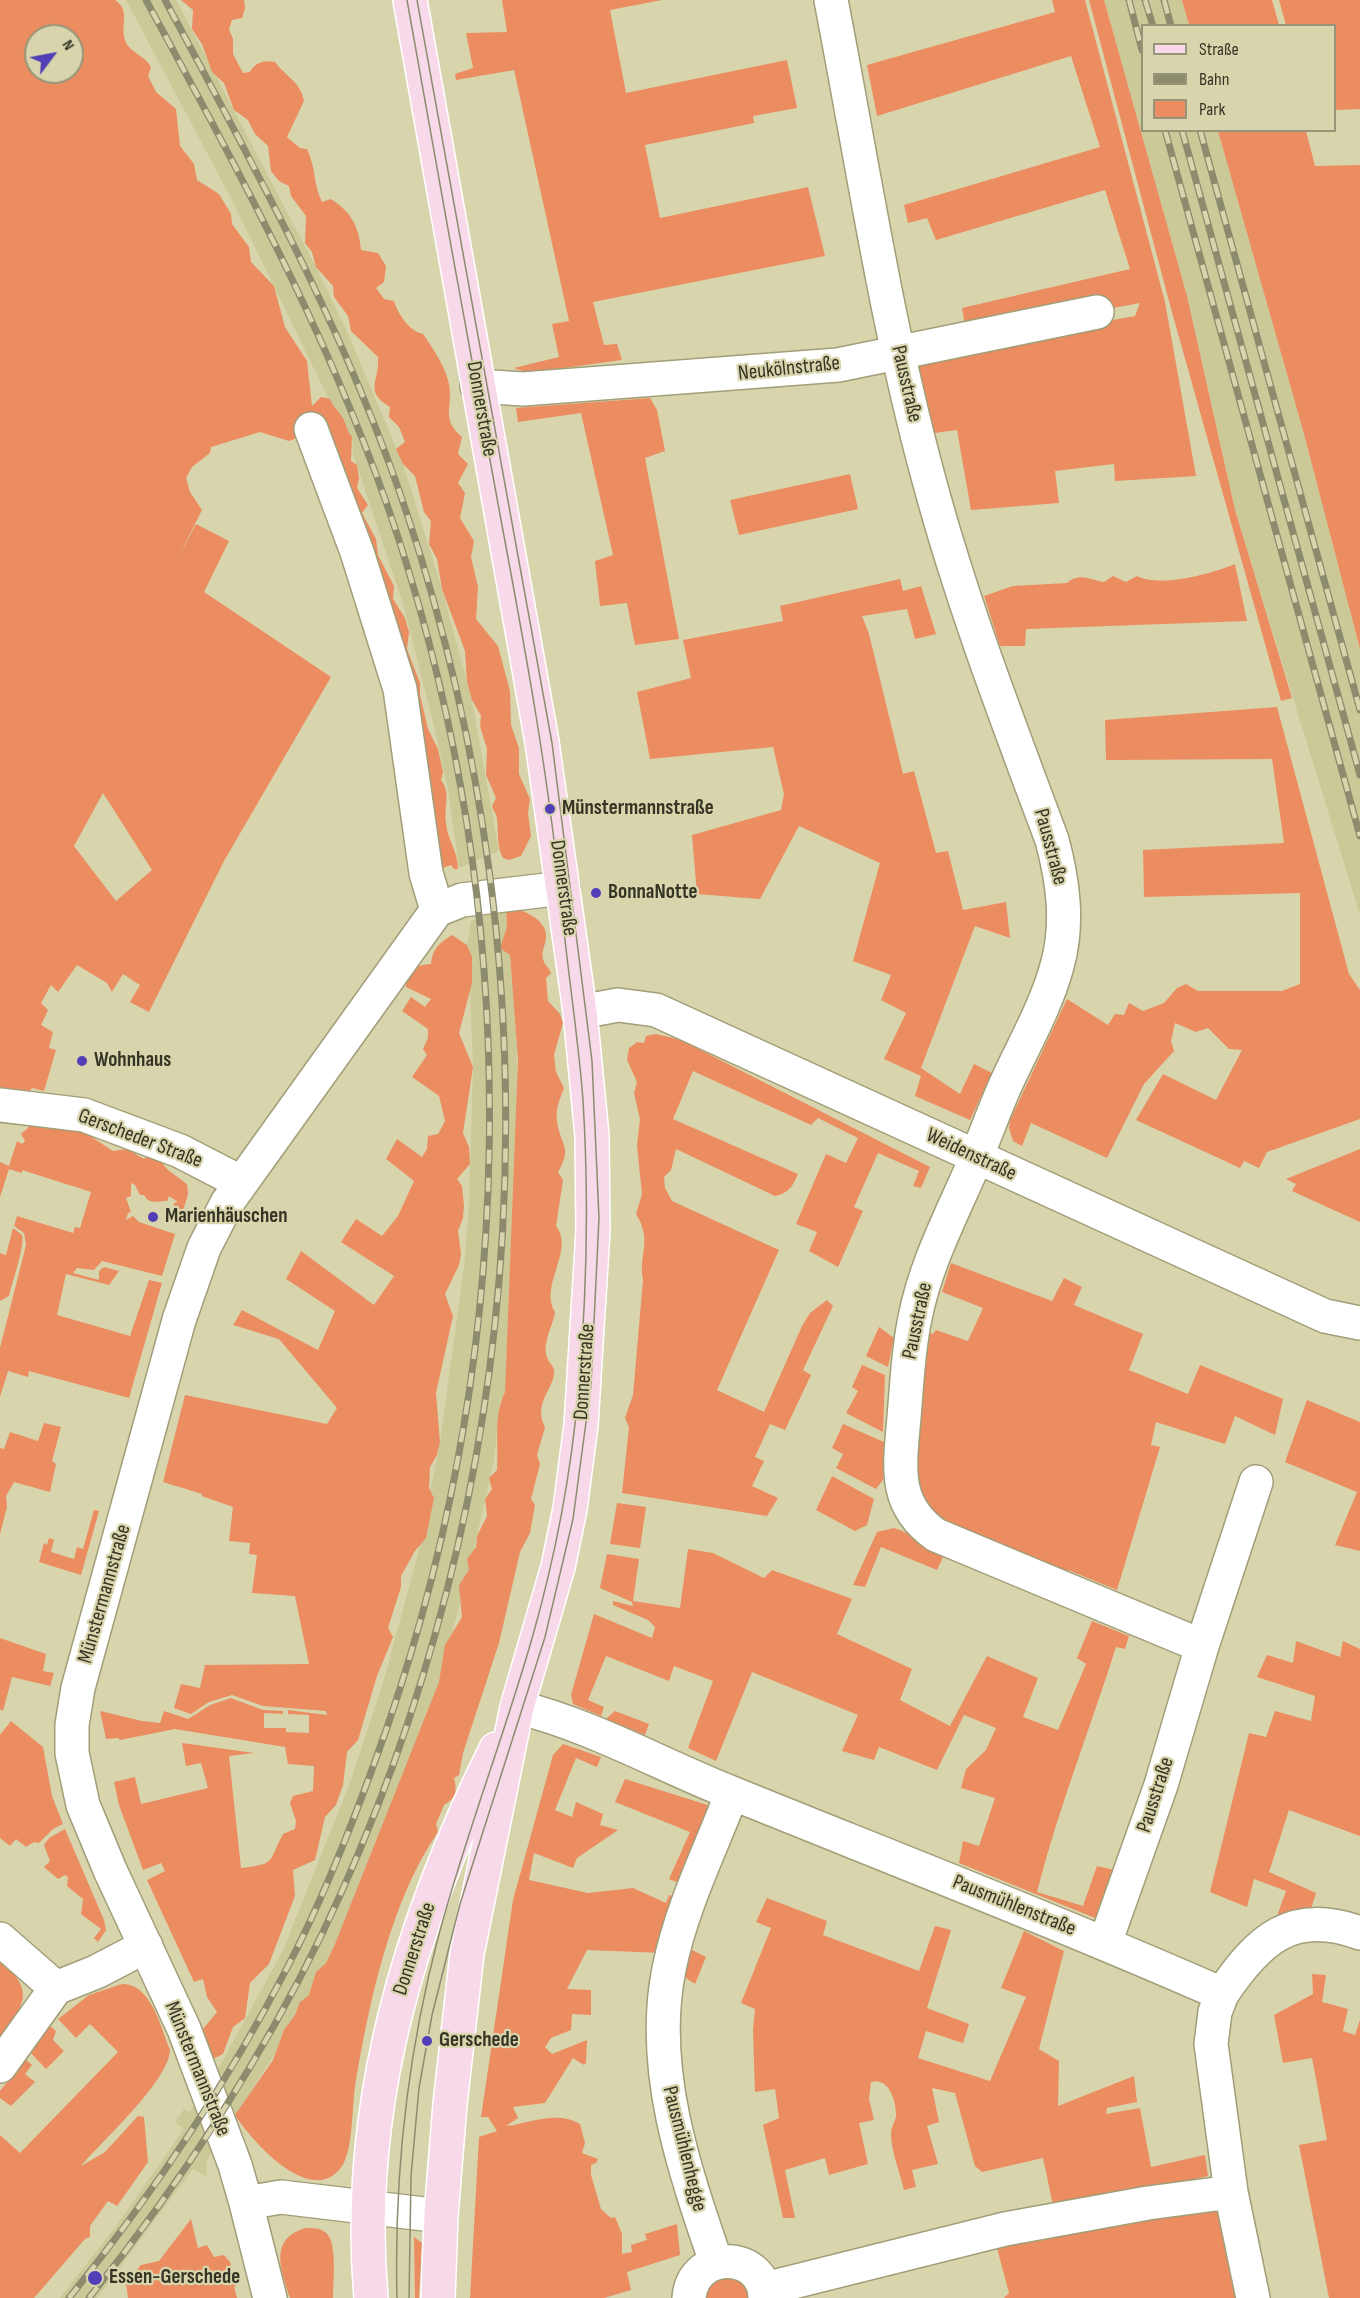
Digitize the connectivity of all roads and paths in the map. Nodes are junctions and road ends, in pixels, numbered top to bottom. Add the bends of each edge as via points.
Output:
1 (410, 0) edge
2 (831, 0) edge
3 (1097, 312) dead end
4 (898, 353) junction
5 (477, 386) junction
6 (311, 429) dead end
7 (563, 888) junction
8 (437, 910) junction
9 (580, 1012) junction
10 (0, 1105) edge
11 (976, 1158) junction
12 (240, 1182) junction
13 (1360, 1323) edge
14 (1256, 1482) dead end
15 (1202, 1646) junction
16 (518, 1707) junction
17 (732, 1793) junction
18 (1360, 1933) edge
19 (0, 1939) edge
20 (1105, 1943) junction
21 (146, 1946) junction
22 (56, 1988) junction
23 (1222, 1994) junction
24 (0, 2066) edge
25 (1231, 2192) junction
26 (246, 2203) junction
27 (369, 2208) junction
28 (441, 2216) junction
29 (716, 2262) junction
30 (765, 2294) edge
31 (270, 2298) edge
32 (371, 2298) edge
33 (438, 2298) edge
34 (689, 2298) edge
35 (1253, 2298) edge

1 - 5 main road, Donnerstraße
2 - 4 street, Pausstraße
3 - 4 street, Neukölnstraße
4 - 5 street, Neukölnstraße via 838,365 707,376 523,389
4 - 11 street, Pausstraße via 955,569 1052,840 1062,882 1064,935 1058,965
5 - 7 main road, Donnerstraße via 542,742
6 - 8 street via 357,552 400,688 426,873
7 - 8 street via 466,900
7 - 9 main road, Donnerstraße
8 - 12 street, Münstermannstraße
9 - 11 street, Weidenstraße via 618,1005 656,1010
9 - 16 main road, Donnerstraße via 592,1136 593,1231 581,1425 558,1567
10 - 12 street, Gerscheder Straße via 84,1115 180,1151
11 - 13 street, Weidenstraße via 1325,1316
11 - 15 street, Pausstraße via 934,1256 915,1318 902,1440 903,1492 909,1508 936,1535
12 - 21 street, Münstermannstraße via 210,1234 179,1320 78,1688 72,1725 73,1766 83,1805
14 - 15 street, Pausstraße
15 - 20 street, Pausstraße via 1161,1785
16 - 17 street, Pausmühlenstraße via 570,1724
16 - 27 main road, Donnerstraße via 468,1805 414,1943 380,2087
16 - 28 main road, Donnerstraße via 467,1954
17 - 20 street, Pausmühlenstraße
17 - 29 street, Pausmühlenhegge via 682,1917 669,1971 665,2019 665,2068 671,2109
18 - 23 street via 1323,1924 1291,1927 1267,1939 1251,1953
19 - 22 street
20 - 23 street, Pausmühlenstraße
21 - 22 street
21 - 26 street, Münstermannstraße via 194,2055
22 - 24 street
23 - 25 street via 1211,2044
25 - 30 street via 1005,2229
25 - 35 street
26 - 27 street via 281,2197
26 - 31 street
27 - 28 street
27 - 32 main road, Donnerstraße
28 - 33 main road, Donnerstraße
29 - 30 street via 734,2261 750,2268
29 - 34 street via 696,2277

